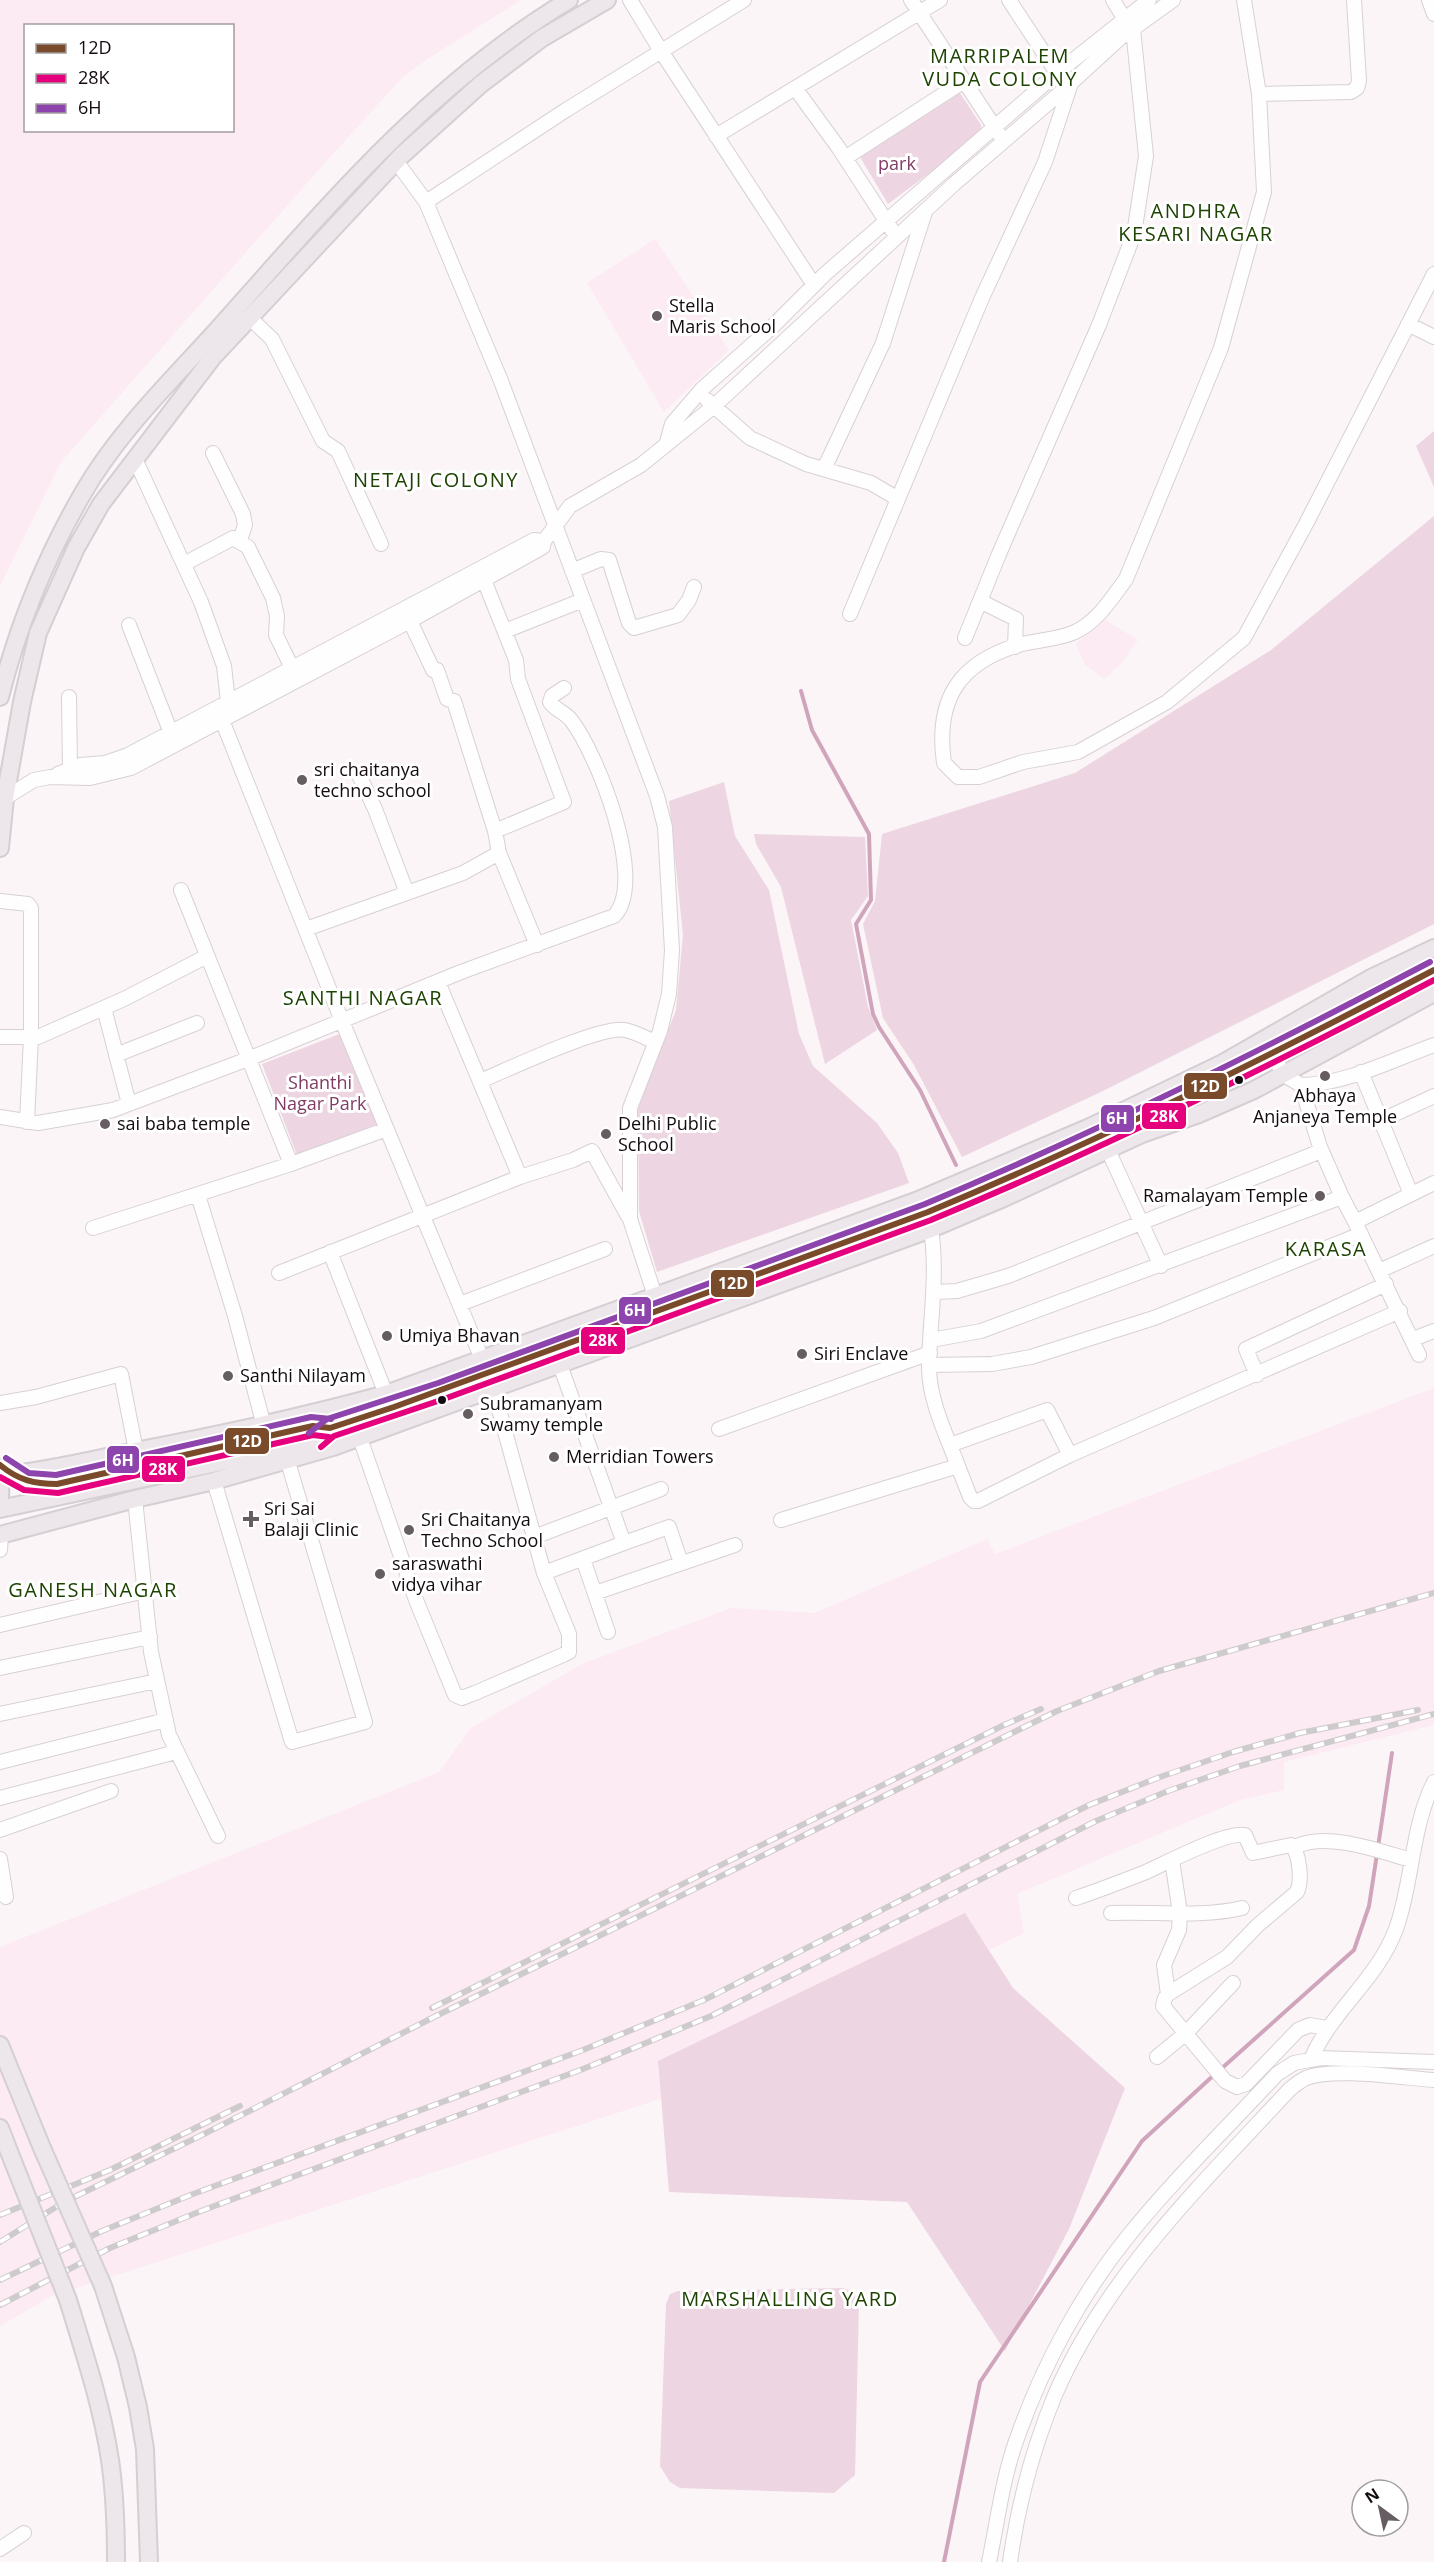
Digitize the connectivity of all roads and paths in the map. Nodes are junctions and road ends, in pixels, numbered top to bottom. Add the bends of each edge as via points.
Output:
1 (569, 0) edge
2 (607, 0) edge
3 (630, 0) edge
4 (744, 0) edge
5 (911, 0) edge
6 (940, 0) edge
7 (1009, 0) edge
8 (1113, 0) edge
9 (1149, 0) edge
10 (1173, 0) edge
11 (1244, 0) edge
12 (1354, 0) edge
13 (1428, 0) edge
14 (919, 13) junction
15 (1434, 14) edge
16 (1129, 24) junction
17 (661, 51) junction
18 (1057, 73) junction
19 (964, 81) junction
20 (1071, 84) junction
21 (795, 88) junction
22 (1259, 94) junction
23 (994, 127) junction
24 (716, 135) junction
25 (1004, 141) junction
26 (845, 158) junction
27 (396, 161) junction
28 (426, 202) junction
29 (926, 212) junction
30 (887, 222) junction
31 (896, 237) junction
32 (1433, 277) edge
33 (814, 285) junction
34 (251, 319) junction
35 (1408, 324) junction
36 (1434, 337) edge
37 (699, 392) junction
38 (714, 406) junction
39 (667, 442) junction
40 (213, 453) dead end
41 (135, 459) junction
42 (824, 469) junction
43 (898, 499) junction
44 (556, 524) junction
45 (240, 540) junction
46 (544, 541) junction
47 (381, 544) dead end
48 (184, 564) junction
49 (572, 571) junction
50 (484, 580) junction
51 (694, 587) dead end
52 (582, 600) junction
53 (980, 601) junction
54 (850, 614) dead end
55 (410, 621) junction
56 (129, 625) dead end
57 (505, 631) junction
58 (965, 638) dead end
59 (1015, 647) junction
60 (292, 668) junction
61 (564, 688) dead end
62 (0, 697) edge
63 (69, 697) dead end
64 (228, 702) junction
65 (222, 720) junction
66 (171, 733) junction
67 (70, 769) junction
68 (358, 773) dead end
69 (50, 777) junction
70 (5, 798) junction
71 (495, 831) junction
72 (0, 848) edge
73 (499, 853) junction
74 (181, 890) dead end
75 (407, 893) junction
76 (0, 901) edge
77 (306, 929) junction
78 (537, 945) junction
79 (1434, 948) edge
80 (207, 956) junction
81 (1434, 970) edge
82 (438, 982) junction
83 (1434, 993) edge
84 (104, 1008) junction
85 (342, 1021) junction
86 (196, 1023) dead end
87 (0, 1037) edge
88 (31, 1037) junction
89 (655, 1042) junction
90 (1434, 1045) edge
91 (1269, 1047) junction
92 (116, 1055) junction
93 (248, 1059) junction
94 (1361, 1071) junction
95 (1284, 1075) junction
96 (480, 1081) junction
97 (1301, 1085) junction
98 (1434, 1096) edge
99 (129, 1104) junction
100 (0, 1117) edge
101 (1382, 1120) junction
102 (27, 1122) junction
103 (387, 1129) junction
104 (1108, 1150) junction
105 (1321, 1150) junction
106 (291, 1164) junction
107 (520, 1177) junction
108 (1434, 1183) edge
109 (1411, 1194) junction
110 (198, 1195) junction
111 (1342, 1197) junction
112 (423, 1214) junction
113 (630, 1219) junction
114 (1141, 1223) junction
115 (93, 1228) dead end
116 (1358, 1228) junction
117 (930, 1229) junction
118 (1434, 1246) edge
119 (605, 1249) dead end
120 (330, 1252) junction
121 (1161, 1266) junction
122 (1379, 1270) junction
123 (279, 1273) dead end
124 (1386, 1284) junction
125 (934, 1292) junction
126 (656, 1296) junction
127 (460, 1304) junction
128 (1400, 1311) junction
129 (1434, 1330) edge
130 (1413, 1339) junction
131 (930, 1353) junction
132 (1419, 1355) dead end
133 (482, 1359) junction
134 (560, 1365) junction
135 (1257, 1375) junction
136 (493, 1388) junction
137 (386, 1394) junction
138 (0, 1403) edge
139 (264, 1426) junction
140 (719, 1429) dead end
141 (360, 1438) junction
142 (950, 1445) junction
143 (286, 1448) junction
144 (136, 1451) junction
145 (1070, 1455) junction
146 (0, 1465) edge
147 (958, 1466) junction
148 (0, 1475) edge
149 (214, 1481) junction
150 (662, 1489) dead end
151 (0, 1498) edge
152 (135, 1499) junction
153 (0, 1509) edge
154 (612, 1509) junction
155 (780, 1520) dead end
156 (534, 1537) junction
157 (0, 1539) edge
158 (624, 1543) junction
159 (735, 1545) dead end
160 (583, 1559) junction
161 (681, 1563) junction
162 (544, 1573) junction
163 (145, 1591) junction
164 (595, 1593) junction
165 (0, 1625) edge
166 (608, 1632) dead end
167 (150, 1636) junction
168 (0, 1668) edge
169 (157, 1681) junction
170 (0, 1714) edge
171 (166, 1720) junction
172 (176, 1752) junction
173 (0, 1761) edge
174 (1434, 1782) edge
175 (111, 1791) dead end
176 (0, 1798) edge
177 (0, 1830) edge
178 (218, 1836) dead end
179 (1294, 1847) junction
180 (0, 1859) edge
181 (1172, 1860) junction
182 (1411, 1860) junction
183 (6, 1897) dead end
184 (1076, 1898) dead end
185 (1242, 1908) dead end
186 (1111, 1913) dead end
187 (1180, 1913) junction
188 (1233, 1983) dead end
189 (1168, 1994) junction
190 (1326, 2028) junction
191 (1186, 2033) junction
192 (0, 2045) edge
193 (1157, 2057) dead end
194 (1311, 2059) junction
195 (1434, 2062) edge
196 (1434, 2080) edge
197 (0, 2128) edge
198 (24, 2533) dead end
199 (0, 2549) edge
200 (116, 2562) edge
201 (149, 2562) edge
202 (989, 2562) edge
203 (1010, 2562) edge

1 - 62 main road via 461,76 407,124 332,200 118,441 84,491 42,571 11,652
2 - 27 main road via 542,38 481,84
3 - 17 street
4 - 17 street
5 - 14 street
6 - 14 street
7 - 18 street
8 - 16 street
9 - 16 street
10 - 16 street
11 - 22 street
12 - 22 street via 1357,88 1351,92
13 - 15 street
14 - 19 street
14 - 21 street
16 - 18 street
16 - 20 street
16 - 53 street via 1146,156 1134,234
17 - 24 street
17 - 28 street
18 - 23 street
19 - 23 street
19 - 26 street
20 - 25 street
20 - 43 street via 1045,162 982,298
21 - 24 street
21 - 26 street
22 - 59 street via 1264,192 1221,348 1126,579 1103,611 1075,632
23 - 25 street
23 - 30 street
24 - 33 street
25 - 29 street
26 - 30 street
27 - 28 street
27 - 34 main road
28 - 44 street
29 - 31 street
29 - 42 street via 883,343
30 - 31 street
30 - 33 street
31 - 38 street
32 - 35 street
33 - 37 street
34 - 41 main road via 213,357
34 - 47 street via 272,339 323,441 338,451
35 - 36 street
35 - 59 street via 1244,638 1167,702 1078,752 1023,762 979,777 958,777 944,763 941,745 941,721 949,700 969,669
37 - 38 street
37 - 39 street via 672,424
38 - 39 street
38 - 42 street via 750,438
39 - 44 street via 641,465 570,506
40 - 45 street via 243,514 245,525
41 - 48 street
41 - 70 main road via 101,504 76,548 38,633
42 - 43 street via 871,483
43 - 54 street
44 - 46 street
44 - 49 street
45 - 48 street via 227,540
45 - 60 street via 248,547 273,598 276,635
46 - 50 street via 543,547
46 - 60 street via 534,540
48 - 64 street via 224,666
49 - 51 street via 601,559 609,560 634,628 678,615
49 - 52 street
50 - 55 street
50 - 57 street
52 - 57 street
52 - 89 street via 657,796 665,827 671,961 669,994
53 - 58 street
53 - 59 street via 1016,619
55 - 65 street
55 - 71 street via 432,670 437,670 447,699 454,701
56 - 66 street
57 - 71 street via 516,660 518,679 564,802
60 - 64 street
61 - 78 street via 550,702 569,718 603,784 619,828 625,899 614,916
63 - 67 street
64 - 65 street
64 - 66 street
65 - 69 street via 111,775
65 - 77 street
66 - 67 street via 128,755
67 - 69 street
68 - 75 street
69 - 70 street via 34,780
70 - 72 main road
71 - 73 street
73 - 75 street via 463,873
73 - 78 street
74 - 80 street
75 - 77 street
76 - 88 street via 20,902 31,908
77 - 85 street
78 - 82 street
79 - 91 main road via 1371,978
80 - 84 street
80 - 93 street
81 - 91 main road
82 - 85 street
82 - 96 street
83 - 95 main road
84 - 88 street
84 - 92 street
85 - 93 street
85 - 103 street
86 - 92 street
87 - 88 street
88 - 102 street
89 - 96 street via 623,1029 604,1033 568,1043
89 - 113 street via 630,1108
90 - 94 street
91 - 95 street
91 - 126 main road via 1223,1063 1090,1127 916,1201
91 - 143 main road via 1208,1087 928,1212 319,1432
92 - 99 street
93 - 99 street
93 - 106 street
94 - 97 street via 1317,1085
94 - 101 street
95 - 97 street
95 - 104 main road
96 - 107 street
97 - 105 street
98 - 101 street
99 - 102 street via 97,1113
100 - 102 street
101 - 109 street
103 - 106 street
103 - 112 street
104 - 114 street
104 - 117 main road
105 - 111 street
105 - 114 street
106 - 110 street
107 - 112 street
107 - 113 street via 592,1151
108 - 109 street
109 - 116 street
110 - 115 street
110 - 139 street
111 - 116 street
111 - 121 street
112 - 120 street
112 - 127 street
113 - 126 street
114 - 121 street
114 - 125 street via 1008,1276 957,1291
116 - 122 street
116 - 131 street via 1154,1318 1031,1357 992,1364
117 - 125 street
117 - 134 main road
118 - 122 street
119 - 127 street
120 - 123 street
120 - 137 street
121 - 131 street
122 - 124 street
124 - 128 street
124 - 135 street via 1246,1348
125 - 131 street
126 - 133 main road
127 - 133 street
128 - 130 street
128 - 135 street
129 - 130 street
130 - 132 street
131 - 140 street
131 - 142 street via 936,1406
133 - 137 main road
134 - 136 main road
134 - 154 street
135 - 145 street
136 - 141 main road
136 - 156 street
137 - 139 main road
138 - 144 street via 121,1374
139 - 144 main road
141 - 143 main road
141 - 162 street via 416,1600 456,1697 475,1693 569,1652 569,1634
142 - 145 street via 1047,1410
142 - 147 street
143 - 146 main road, bridge via 57,1484 30,1484
143 - 149 main road
143 - 149 street via 365,1722 292,1742
143 - 153 main road
144 - 148 main road via 47,1470
145 - 147 street via 978,1501 970,1497
146 - 151 main road, bridge
147 - 155 street
149 - 152 main road
150 - 154 street
152 - 157 main road
152 - 163 street
154 - 156 street
154 - 158 street
156 - 162 street
158 - 160 street
158 - 161 street via 669,1527
159 - 161 street
160 - 162 street
160 - 164 street
161 - 164 street
163 - 165 street
163 - 167 street
164 - 166 street
167 - 168 street
167 - 169 street
169 - 170 street
169 - 171 street
171 - 172 street
171 - 173 street
172 - 176 street
172 - 178 street
174 - 182 street
175 - 177 street
179 - 181 street via 1253,1853 1247,1837 1238,1834
179 - 182 street via 1302,1843 1346,1843
179 - 189 street via 1297,1892 1227,1957
180 - 183 street
181 - 184 street
181 - 187 street
182 - 190 street via 1396,1928 1380,1961
185 - 187 street via 1207,1914
186 - 187 street
187 - 189 street via 1179,1930 1164,1965
188 - 191 street
189 - 191 street via 1163,2006
190 - 191 street via 1310,2025 1298,2030 1246,2084 1237,2087 1225,2081
190 - 194 street
191 - 193 street
192 - 201 main road, bridge via 103,2286 126,2357 144,2449
194 - 195 street
194 - 202 street via 1294,2063 1277,2074 1190,2164 1100,2274 1057,2347 1018,2434
196 - 203 street via 1332,2074 1305,2078 1290,2089 1192,2195 1113,2294 1056,2393 1028,2473
197 - 200 main road, bridge via 68,2300 91,2374 110,2460
198 - 199 street

